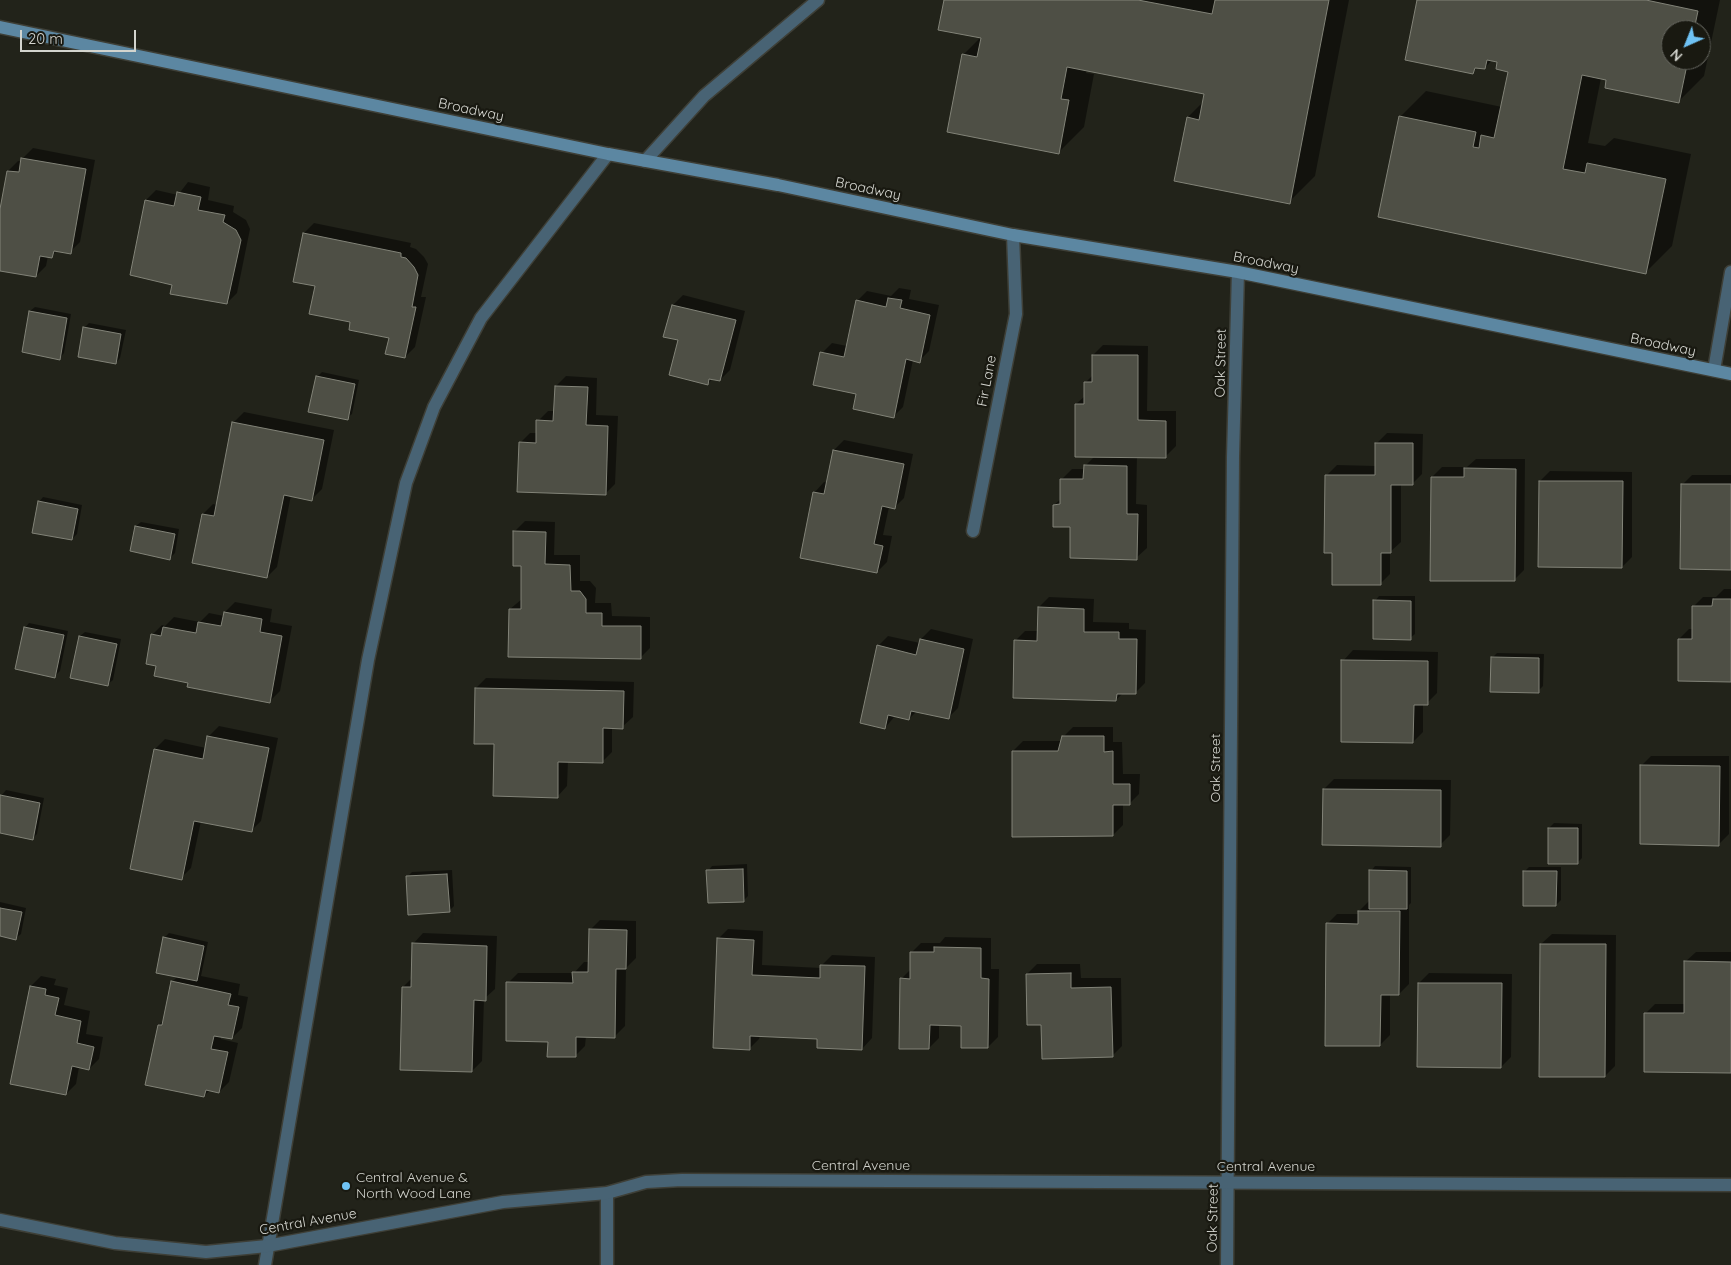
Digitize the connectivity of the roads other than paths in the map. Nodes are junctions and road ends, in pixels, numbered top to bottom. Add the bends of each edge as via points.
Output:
1 (818, 0) edge
2 (0, 28) edge
3 (608, 154) junction
4 (645, 161) junction
5 (1013, 235) junction
6 (1238, 272) junction
7 (1731, 272) edge
8 (1714, 370) junction
9 (1731, 374) edge
10 (973, 531) dead end
11 (1228, 1182) junction
12 (1731, 1186) edge
13 (607, 1193) junction
14 (0, 1220) edge
15 (268, 1246) junction
16 (265, 1265) edge
17 (606, 1265) edge
18 (1227, 1265) edge

1 - 4 street via 704,96
2 - 3 main road, Broadway
3 - 4 main road, Broadway
3 - 15 street via 481,318 434,407 406,484 368,660
4 - 5 main road, Broadway via 778,185
5 - 6 main road, Broadway
5 - 10 street, Fir Lane via 1016,314
6 - 8 main road, Broadway
6 - 11 street, Oak Street via 1233,456
7 - 8 street
8 - 9 main road, Broadway
11 - 12 street, Central Avenue
11 - 13 street, Central Avenue via 682,1180 646,1182
11 - 18 street, Oak Street
13 - 15 street, Central Avenue via 503,1202
13 - 17 street
14 - 15 street, Central Avenue via 115,1243 206,1252
15 - 16 street

